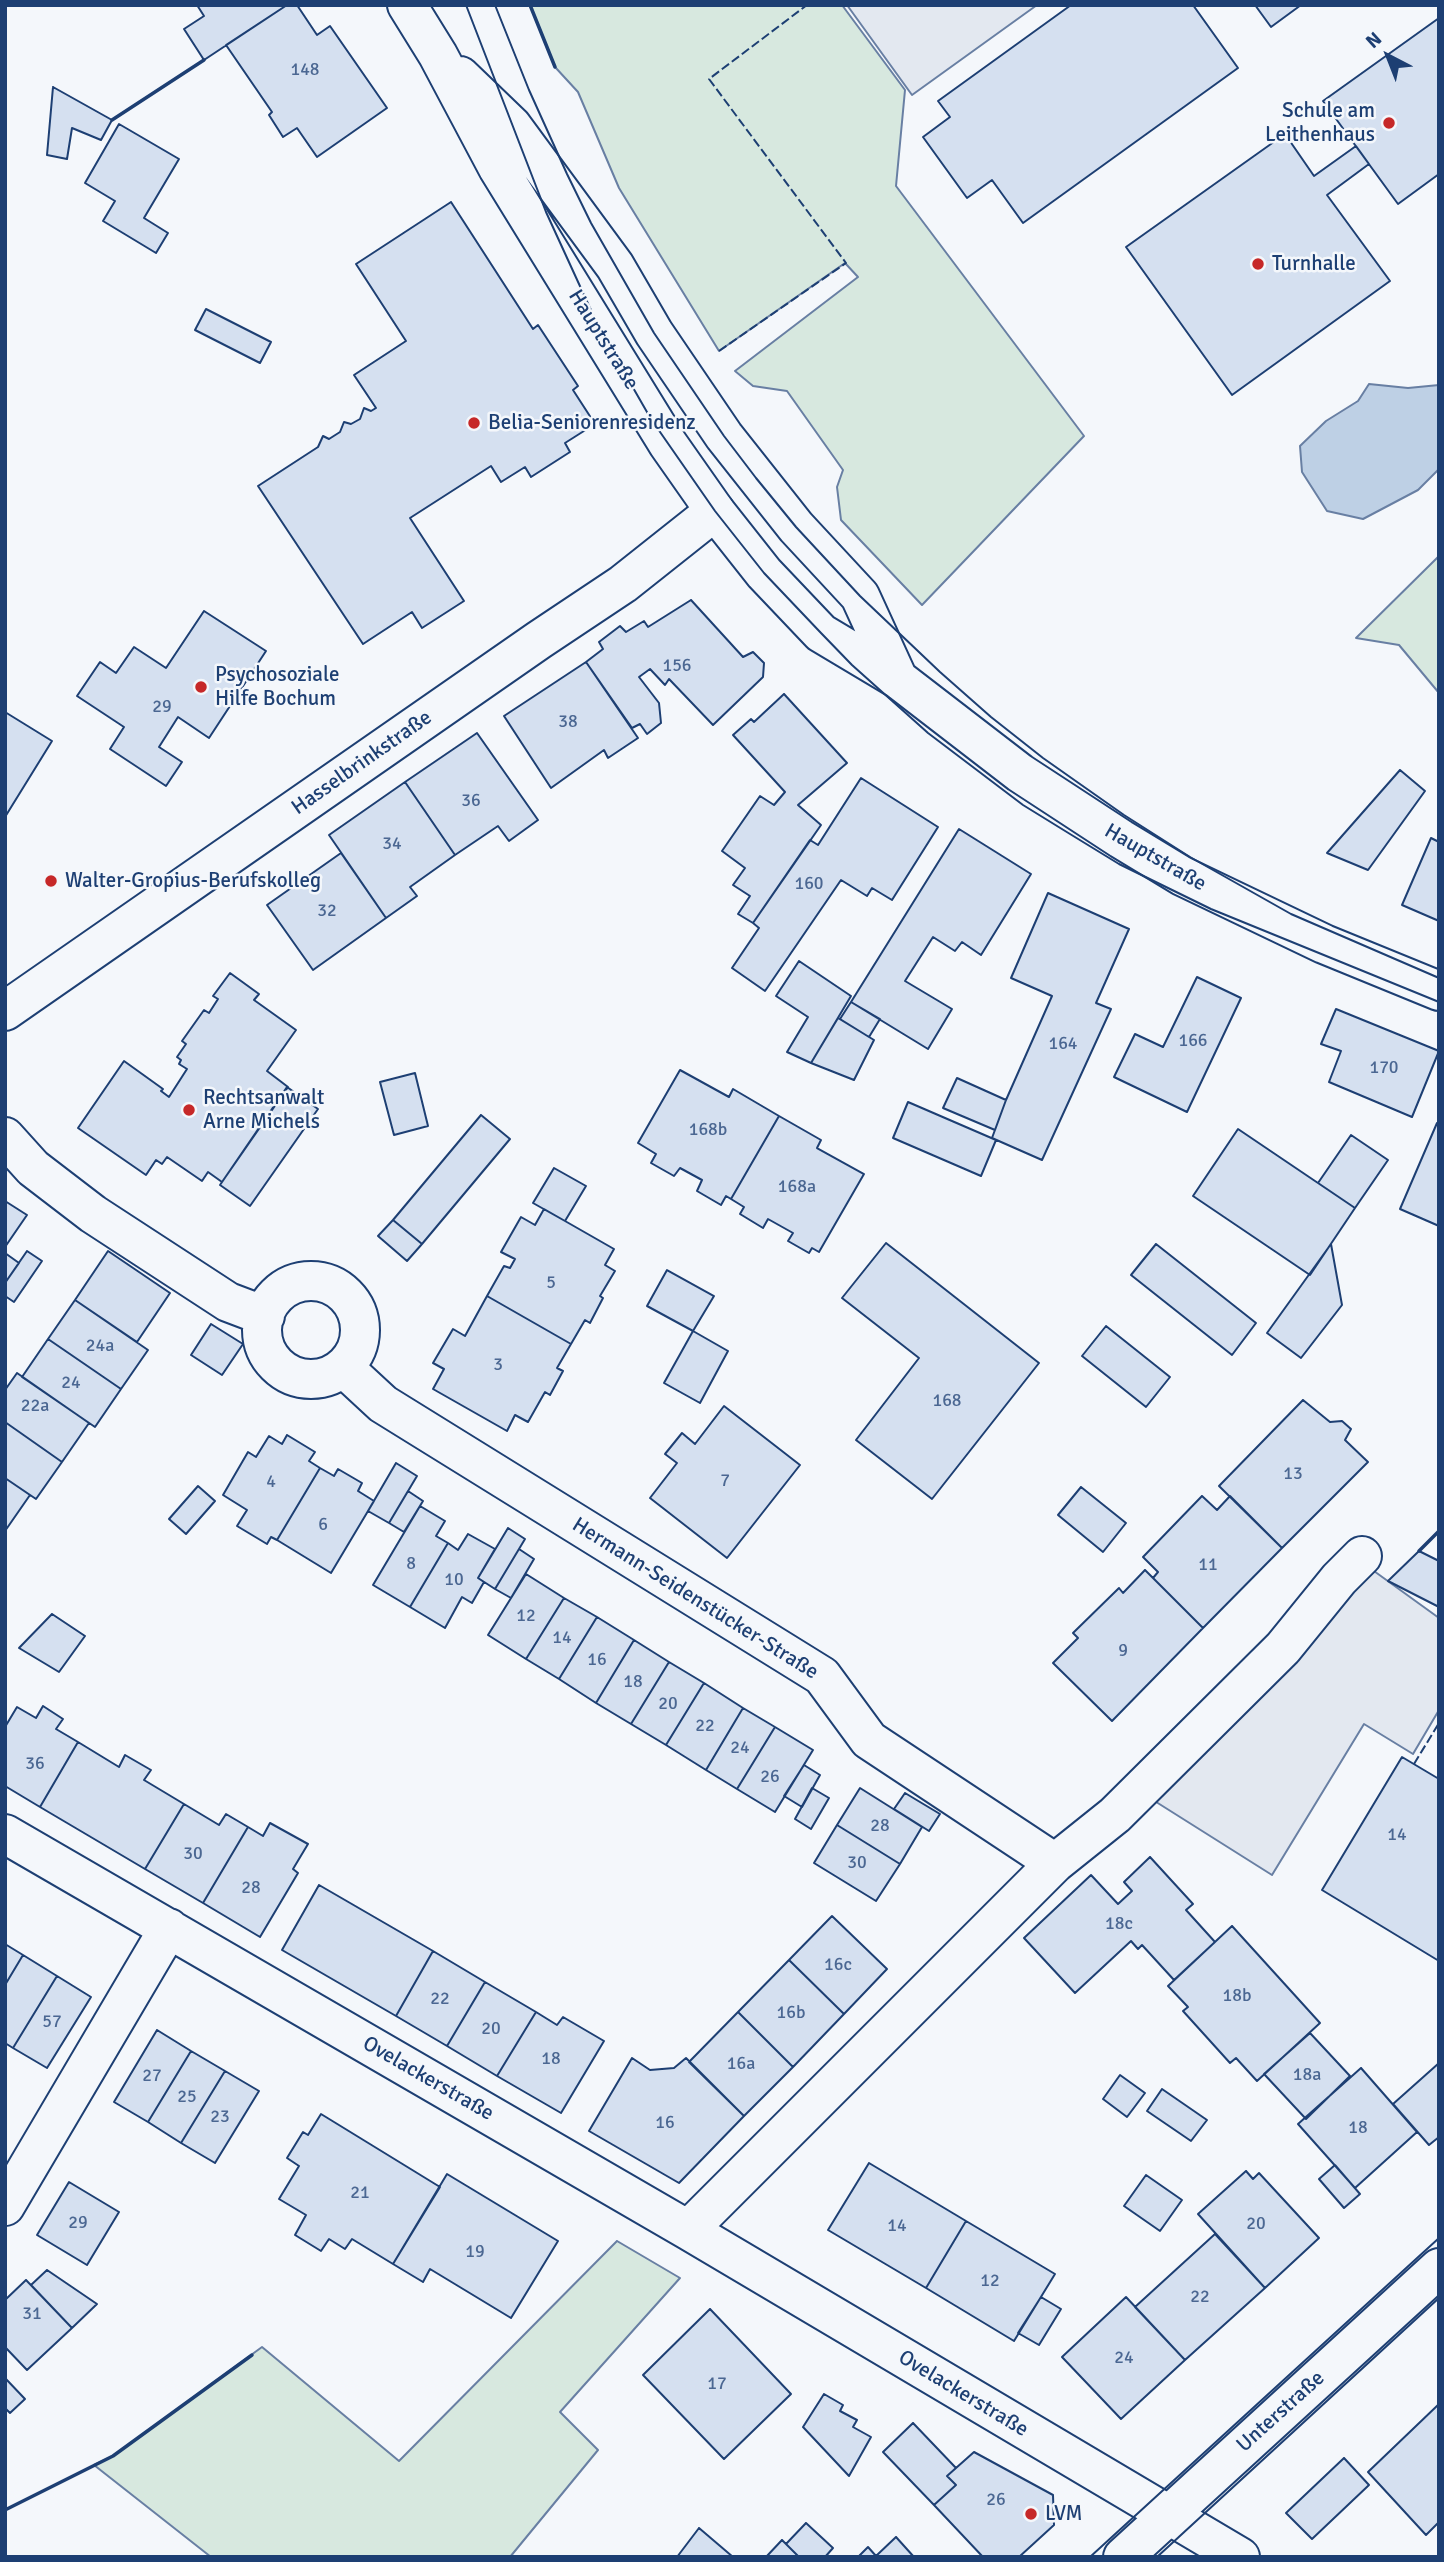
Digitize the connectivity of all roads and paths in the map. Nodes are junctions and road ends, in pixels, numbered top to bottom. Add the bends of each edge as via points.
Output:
1 (407, 5) edge
2 (438, 55) junction
3 (756, 478) junction
4 (715, 511) junction
5 (898, 679) junction
6 (1439, 991) edge
7 (5, 1011) edge
8 (5, 1137) edge
9 (265, 1316) junction
10 (343, 1367) junction
11 (1362, 1556) dead end
12 (5, 1834) edge
13 (1055, 1863) junction
14 (169, 1928) junction
15 (5, 2206) edge
16 (688, 2230) junction
17 (1439, 2268) edge
18 (1167, 2515) junction
19 (1123, 2557) edge
20 (1240, 2557) edge

1 - 2 street, Hauptstraße
2 - 3 street, Hauptstraße via 512,126 545,169 615,266 691,390
2 - 4 street, Hauptstraße via 483,143 564,278 651,419
3 - 4 street, Hasselbrinkstraße
3 - 5 street, Hauptstraße via 860,596
4 - 5 street, Hauptstraße via 821,634
4 - 7 street, Hasselbrinkstraße via 623,584
5 - 6 street, Hauptstraße via 1020,773 1182,876 1324,944
8 - 9 street via 33,1168 93,1214 228,1302
9 - 10 street via 264,1345 273,1362 288,1374 326,1377
9 - 10 street via 280,1292 296,1282 334,1286 349,1298 358,1315 355,1353
10 - 13 street, Hermann-Seidenstücker-Straße via 383,1404 822,1676 869,1740
11 - 13 street via 1283,1648 1115,1815
12 - 14 street, Ovelackerstraße
13 - 16 street
14 - 15 street
14 - 16 street, Ovelackerstraße
16 - 18 street, Ovelackerstraße
17 - 18 street, Unterstraße
18 - 19 street, Unterstraße
18 - 20 street, Ovelackerstraße

